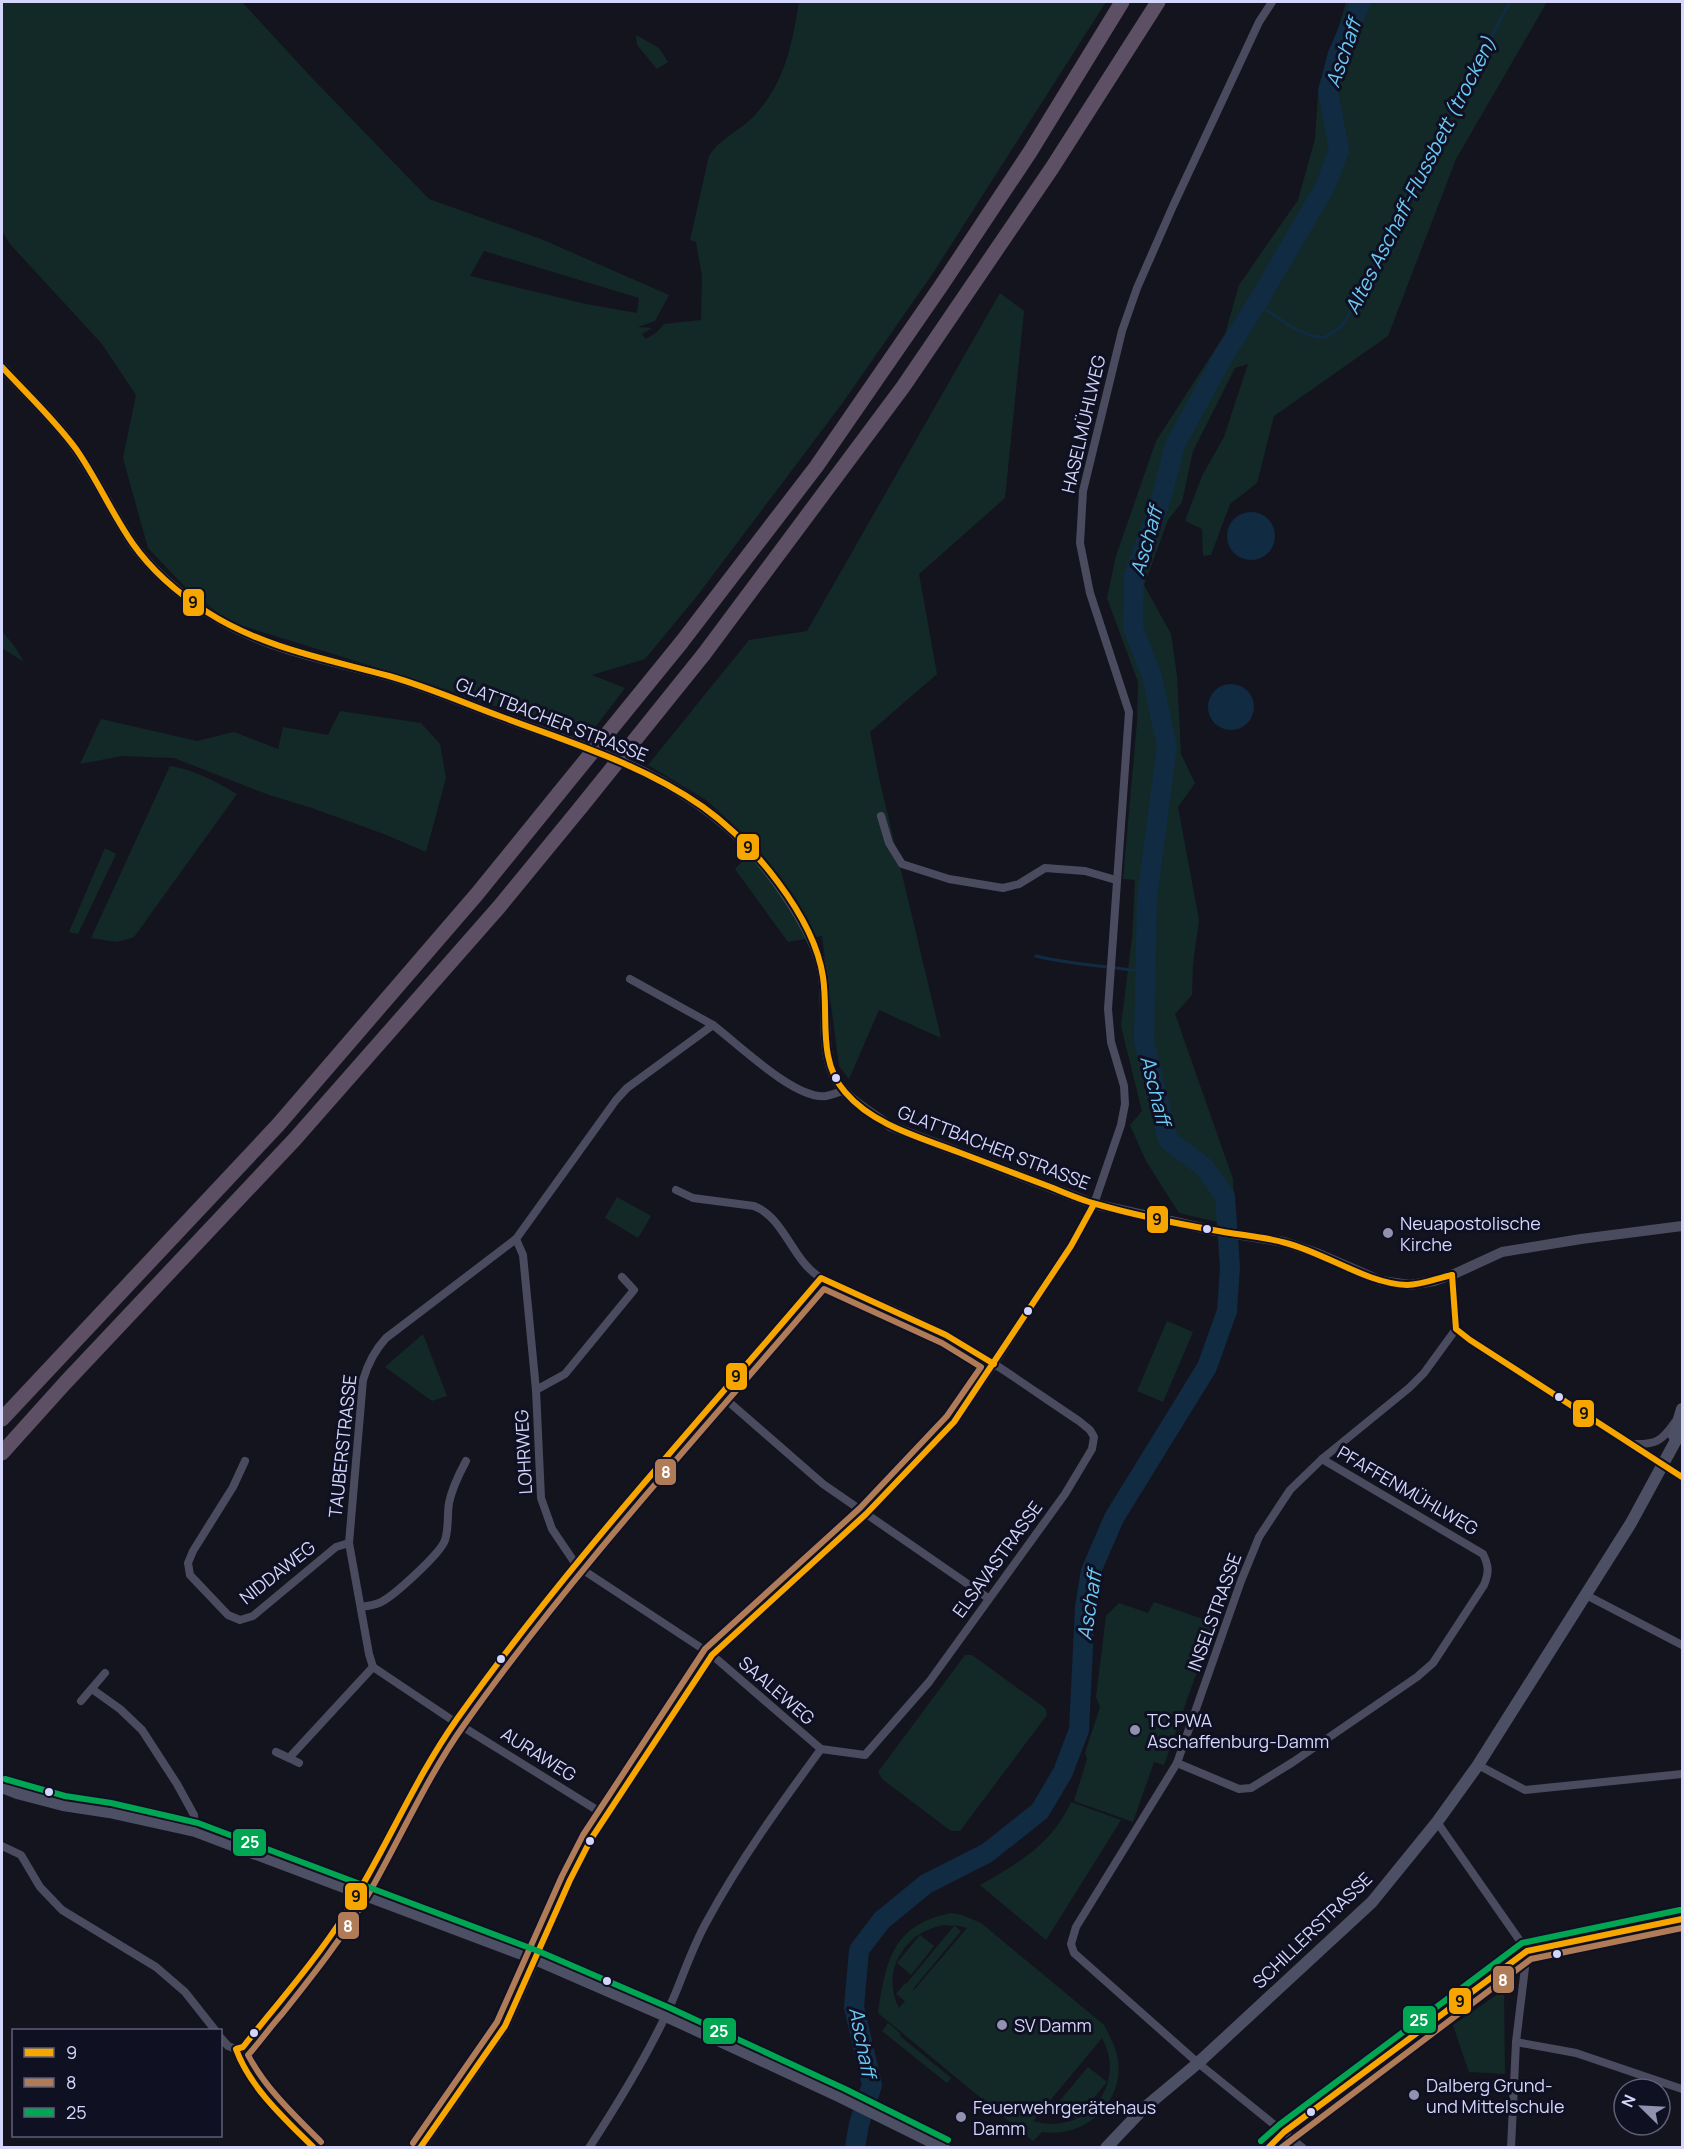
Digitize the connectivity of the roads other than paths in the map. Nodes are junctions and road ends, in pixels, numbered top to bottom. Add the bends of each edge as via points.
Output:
1 (1122, 2) edge
2 (1158, 2) edge
3 (1272, 2) edge
4 (2, 367) edge
5 (881, 816) dead end
6 (1116, 880) junction
7 (630, 979) dead end
8 (713, 1025) junction
9 (844, 1091) junction
10 (676, 1190) dead end
11 (1094, 1204) junction
12 (1683, 1226) edge
13 (516, 1239) junction
14 (1452, 1275) junction
15 (622, 1277) dead end
16 (820, 1278) junction
17 (1456, 1329) junction
18 (994, 1364) junction
19 (536, 1390) junction
20 (722, 1396) junction
21 (1682, 1412) edge
22 (2, 1419) edge
23 (1683, 1429) edge
24 (1632, 1444) junction
25 (2, 1453) edge
26 (1322, 1459) junction
27 (244, 1461) dead end
28 (466, 1461) dead end
29 (1664, 1466) junction
30 (1683, 1477) edge
31 (866, 1514) junction
32 (349, 1543) junction
33 (577, 1566) junction
34 (1586, 1595) junction
35 (988, 1598) junction
36 (361, 1607) junction
37 (1683, 1645) edge
38 (712, 1655) junction
39 (373, 1667) junction
40 (105, 1673) dead end
41 (92, 1689) junction
42 (81, 1701) dead end
43 (455, 1722) junction
44 (821, 1749) junction
45 (276, 1752) dead end
46 (289, 1758) junction
47 (299, 1762) dead end
48 (1178, 1763) junction
49 (1478, 1765) junction
50 (1683, 1774) edge
51 (2, 1787) edge
52 (605, 1815) junction
53 (1437, 1822) junction
54 (195, 1831) junction
55 (2, 1846) edge
56 (358, 1893) junction
57 (1683, 1919) edge
58 (1527, 1951) junction
59 (535, 1959) junction
60 (666, 2016) junction
61 (214, 2029) edge
62 (222, 2039) edge
63 (1516, 2042) junction
64 (236, 2049) junction
65 (1198, 2063) junction
66 (1683, 2089) edge
67 (1284, 2132) junction
68 (315, 2148) edge
69 (420, 2148) edge
70 (589, 2148) edge
71 (944, 2148) edge
72 (1106, 2148) edge
73 (1267, 2148) edge
74 (1304, 2148) edge
75 (1511, 2148) edge

1 - 22 highway, bridge via 1030,152 941,286 816,467 681,643 477,894 278,1125
2 - 25 highway, bridge via 1052,168 909,378 704,654 499,907 295,1139
3 - 6 street, HASELMÜHLWEG via 1259,22 1137,288 1122,331 1083,491 1080,543 1090,593 1129,712
4 - 9 street, GLATTBACHER STRASSE via 69,440 150,565 219,620 279,647 433,691 648,773 700,805 734,833 803,921 825,985 828,1055
5 - 6 street via 889,843 902,864 949,879 1003,888 1045,868 1085,871
6 - 11 street, HASELMÜHLWEG via 1108,1025 1125,1104
7 - 8 street
8 - 9 street via 791,1085 825,1096
8 - 13 street, TAUBERSTRASSE via 627,1088
9 - 11 street, GLATTBACHER STRASSE via 890,1126
10 - 16 street via 693,1198 763,1209 806,1266
11 - 14 street, GLATTBACHER STRASSE via 1284,1242 1381,1281 1410,1285
11 - 18 street, HASELMÜHLWEG
12 - 14 street, GLATTBACHER STRASSE via 1503,1252
13 - 19 street, LOHRWEG via 523,1255
13 - 32 street, TAUBERSTRASSE via 375,1350 363,1380
14 - 17 street
15 - 19 street via 634,1290 565,1374
16 - 18 street via 902,1313
16 - 20 street
17 - 24 street
17 - 26 street, INSELSTRASSE via 1416,1380
18 - 31 street, HASELMÜHLWEG via 954,1422
18 - 35 street, ELSAVASTRASSE via 1079,1421 1094,1437 1092,1449 1065,1494
19 - 33 street, LOHRWEG via 541,1498 552,1529
20 - 31 street via 823,1484
20 - 33 street
21 - 24 street via 1665,1437 1648,1445
21 - 29 main road
23 - 29 main road
24 - 29 street
26 - 48 street, INSELSTRASSE via 1290,1490 1259,1537
26 - 48 street, PFAFFENMÜHLWEG via 1483,1554 1488,1564 1484,1585 1433,1663 1417,1677 1251,1788 1239,1789
27 - 32 street, NIDDAWEG via 188,1563 190,1575 228,1615 240,1620 253,1616 336,1547
28 - 36 street via 449,1504 447,1533 439,1551 380,1603
29 - 30 street
29 - 34 main road, SCHILLERSTRASSE
31 - 35 street
31 - 38 street, HASELMÜHLWEG
32 - 36 street, TAUBERSTRASSE
33 - 38 street, LOHRWEG
33 - 43 street
34 - 37 street
34 - 49 main road, SCHILLERSTRASSE
35 - 44 street, ELSAVASTRASSE via 929,1682 865,1755
36 - 39 street, TAUBERSTRASSE
38 - 44 street, SAALEWEG
38 - 52 street, HASELMÜHLWEG
39 - 43 street
39 - 46 street
40 - 41 street
41 - 42 street
41 - 54 street via 142,1730 194,1815
43 - 52 street, AURAWEG
43 - 56 street via 422,1774
44 - 60 street via 732,1876 705,1923
45 - 46 street
46 - 47 street
48 - 65 street, INSELSTRASSE via 1076,1927 1071,1944 1074,1953
49 - 50 street via 1525,1790
49 - 53 main road, SCHILLERSTRASSE
51 - 54 main road via 16,1794
52 - 59 street, HASELMÜHLWEG via 570,1880
53 - 58 street
53 - 65 main road, SCHILLERSTRASSE via 1372,1902
54 - 56 main road
55 - 61 street via 21,1855 40,1887 62,1910 156,1967 185,1992
56 - 59 main road
56 - 64 street via 316,1956 243,2047
57 - 58 street
58 - 63 street
58 - 67 street
59 - 60 main road
59 - 69 street via 505,2026
60 - 70 street via 627,2090
60 - 71 main road
62 - 64 street
63 - 66 street via 1576,2052
63 - 75 street
64 - 68 street via 258,2086
65 - 67 street
65 - 72 main road, SCHILLERSTRASSE via 1143,2109
67 - 73 street
67 - 74 street

